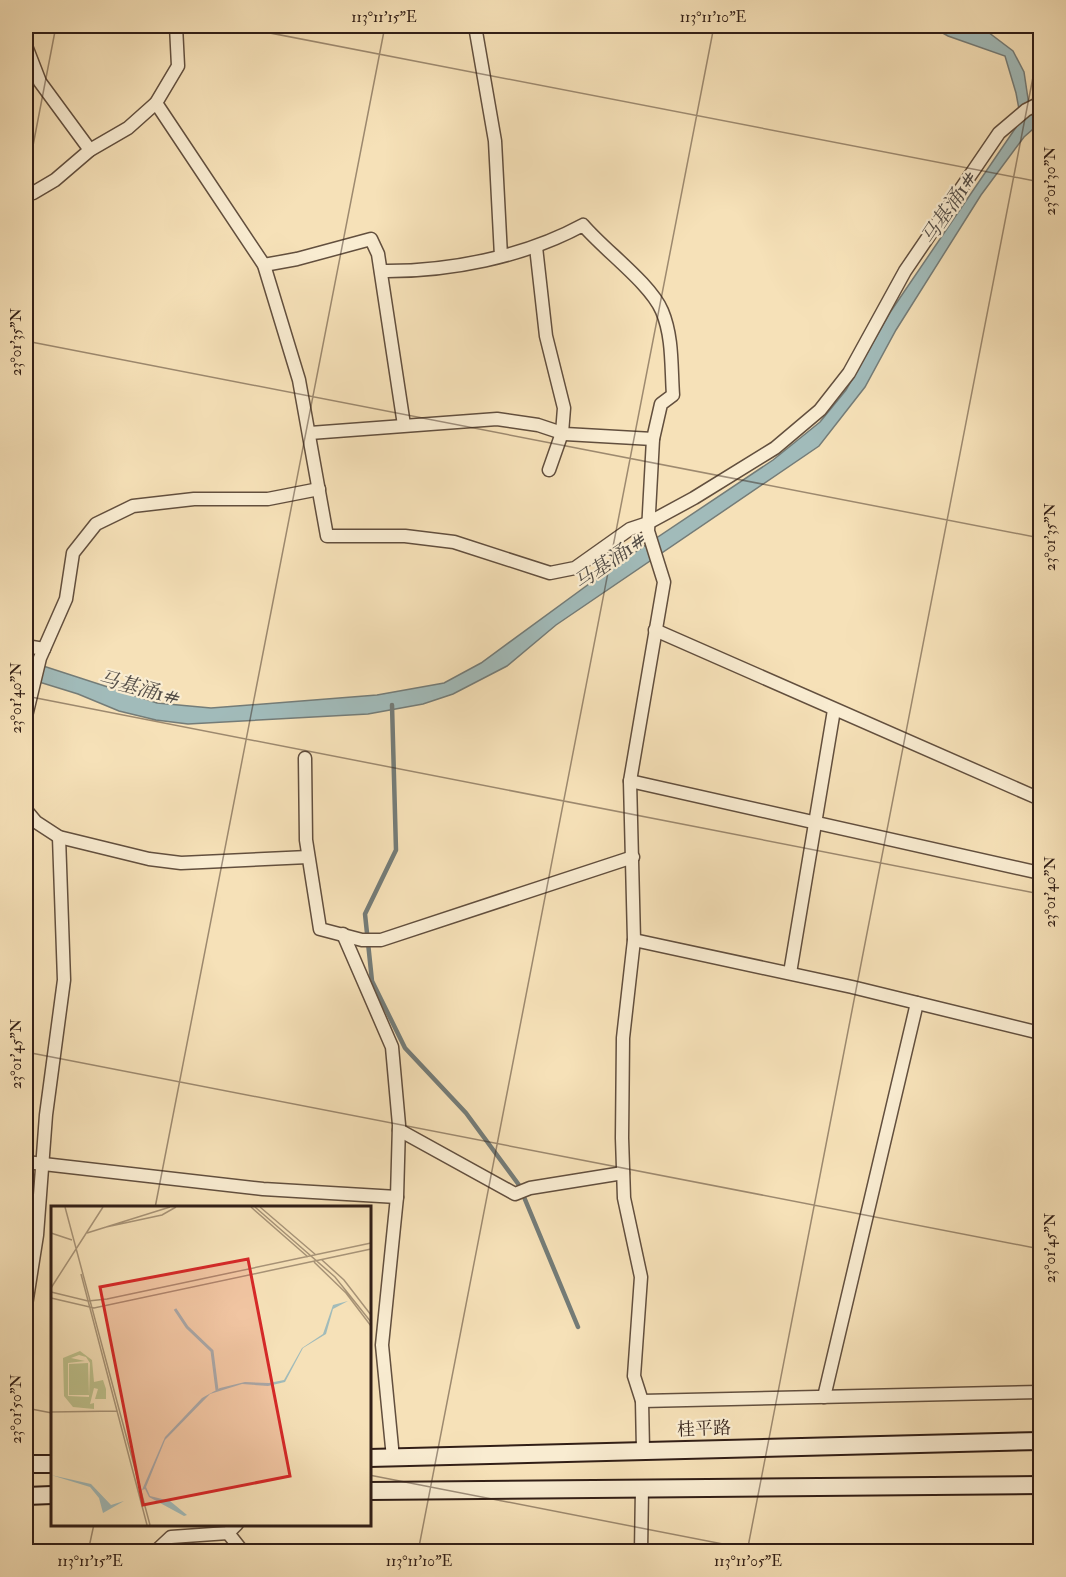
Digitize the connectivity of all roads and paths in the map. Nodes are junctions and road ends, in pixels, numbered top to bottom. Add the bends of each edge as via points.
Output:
1 (176, 26) edge
2 (475, 26) edge
3 (26, 46) edge
4 (156, 103) junction
5 (1041, 103) edge
6 (90, 150) junction
7 (33, 193) dead end
8 (536, 247) junction
9 (501, 256) junction
10 (264, 265) junction
11 (381, 271) junction
12 (404, 425) junction
13 (310, 433) junction
14 (562, 433) junction
15 (653, 439) junction
16 (549, 470) dead end
17 (319, 489) junction
18 (648, 527) junction
19 (655, 630) junction
20 (26, 646) edge
21 (42, 653) junction
22 (30, 689) edge
23 (834, 710) junction
24 (26, 716) edge
25 (305, 758) dead end
26 (630, 781) junction
27 (1041, 799) edge
28 (26, 810) edge
29 (815, 822) junction
30 (59, 837) junction
31 (633, 856) junction
32 (308, 857) junction
33 (1041, 873) edge
34 (343, 934) junction
35 (634, 940) junction
36 (790, 973) junction
37 (917, 1003) junction
38 (1041, 1034) edge
39 (399, 1130) junction
40 (26, 1162) edge
41 (43, 1162) junction
42 (623, 1173) junction
43 (397, 1197) junction
44 (26, 1305) edge
45 (1041, 1392) edge
46 (824, 1397) junction
47 (642, 1401) junction
48 (1041, 1441) edge
49 (643, 1450) junction
50 (370, 1458) edge
51 (393, 1458) junction
52 (26, 1464) edge
53 (51, 1464) edge
54 (1039, 1485) edge
55 (642, 1488) junction
56 (370, 1491) edge
57 (51, 1495) edge
58 (26, 1496) edge
59 (232, 1529) edge
60 (155, 1551) edge
61 (243, 1551) edge
62 (641, 1551) edge

1 - 4 street via 178,66
2 - 9 street via 495,141
3 - 6 street via 40,82
4 - 6 street via 128,128
4 - 10 street
5 - 18 street via 1026,110 999,133 905,271 849,373 820,410 775,448
6 - 7 street
8 - 9 street
8 - 14 street via 546,336 564,408
8 - 15 street via 583,225 661,309 669,334 673,395 661,404
9 - 11 street
10 - 11 street via 371,239
10 - 13 street via 299,380
11 - 12 street
12 - 13 street
12 - 14 street via 497,419
13 - 17 street
14 - 15 street
14 - 16 street
15 - 18 street
17 - 18 street via 327,536 405,536 454,542 550,573 575,568 630,529
17 - 21 street via 268,498 194,499 133,506 96,524 73,553 66,599
18 - 19 street via 664,582
19 - 23 street
19 - 26 street
20 - 21 street
21 - 22 street
22 - 24 street
23 - 27 street
23 - 29 street
25 - 32 street
26 - 29 street
26 - 31 street
28 - 30 street
29 - 33 street
29 - 36 street
30 - 32 street via 181,863
30 - 41 street via 64,980
31 - 34 street via 381,940
31 - 35 street
32 - 34 street via 320,929
34 - 39 street via 392,1047
35 - 36 street
35 - 42 street via 623,1038
36 - 37 street
37 - 38 street
37 - 46 street
39 - 42 street via 514,1194
39 - 43 street
40 - 41 street
41 - 43 street via 262,1189
41 - 44 street
42 - 47 street via 624,1198 641,1277 634,1376
43 - 51 street via 382,1345
45 - 46 street
46 - 47 street
47 - 49 street
48 - 49 main road, 桂平路
49 - 51 main road, 桂平路
50 - 51 main road, 桂平路
52 - 53 main road
54 - 55 main road
55 - 56 main road
55 - 62 street
57 - 58 main road
59 - 60 street via 171,1537
59 - 61 street

